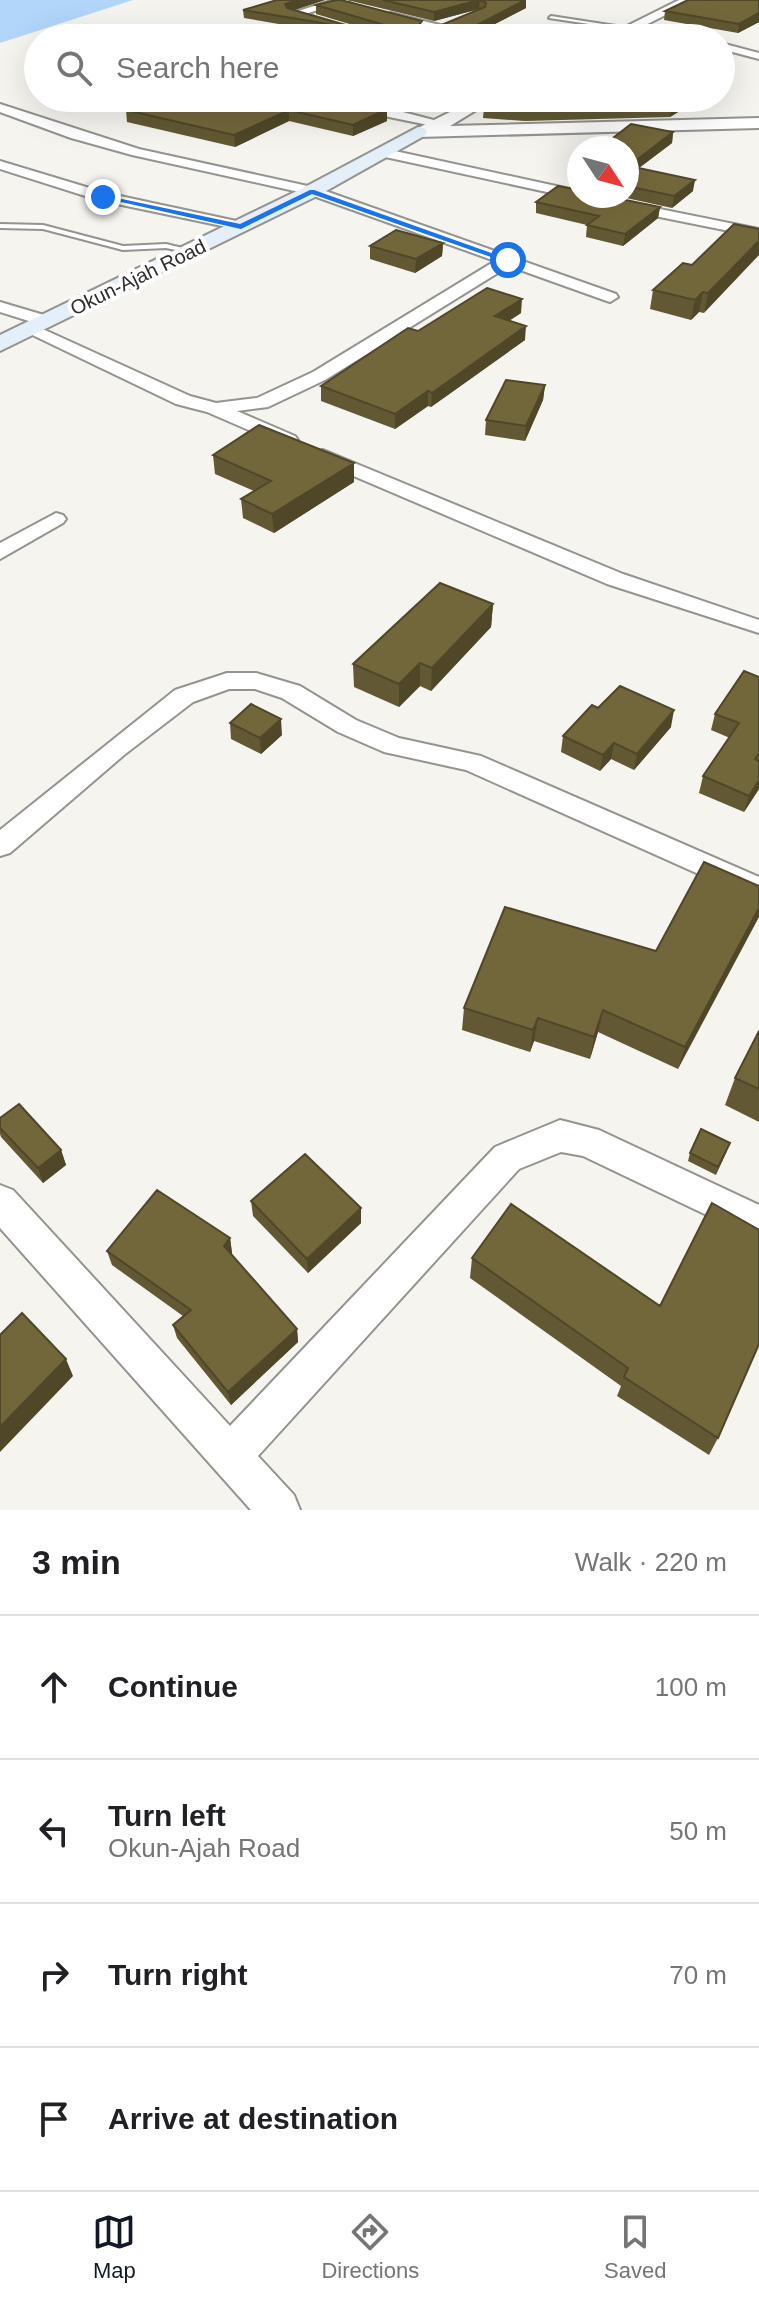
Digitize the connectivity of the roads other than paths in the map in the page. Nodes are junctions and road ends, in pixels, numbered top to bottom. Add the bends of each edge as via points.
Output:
1 (689, 0) edge
2 (343, 1) edge
3 (357, 7) edge
4 (379, 13) edge
5 (551, 17) dead end
6 (330, 24) edge
7 (424, 24) edge
8 (608, 24) edge
9 (638, 24) edge
10 (735, 50) edge
11 (759, 56) edge
12 (0, 108) edge
13 (386, 112) edge
14 (464, 112) edge
15 (759, 123) edge
16 (443, 124) junction
17 (418, 132) junction
18 (476, 132) junction
19 (381, 152) junction
20 (0, 165) edge
21 (312, 191) junction
22 (567, 193) edge
23 (638, 208) edge
24 (0, 226) edge
25 (241, 226) junction
26 (759, 233) edge
27 (191, 251) junction
28 (508, 260) junction
29 (610, 297) dead end
30 (0, 307) edge
31 (39, 326) junction
32 (0, 344) edge
33 (214, 408) junction
34 (56, 519) dead end
35 (0, 552) edge
36 (756, 627) dead end
37 (0, 846) edge
38 (759, 890) edge
39 (0, 1202) edge
40 (759, 1223) edge
41 (230, 1456) junction
42 (279, 1510) edge

1 - 9 street
2 - 3 street
2 - 6 street via 293,14
4 - 7 street
5 - 8 lane
10 - 11 street
12 - 21 street via 137,152
13 - 16 street
14 - 16 street, Okun-Ajah Road
15 - 18 street
16 - 17 street, Okun-Ajah Road
16 - 18 street
17 - 18 street
17 - 19 main road, Okun-Ajah Road
19 - 21 main road, Okun-Ajah Road
19 - 22 street
20 - 25 street via 103,197
21 - 25 main road, Okun-Ajah Road
21 - 28 street
23 - 26 street
24 - 27 lane via 43,227 123,248
25 - 27 main road, Okun-Ajah Road
27 - 31 main road, Okun-Ajah Road
28 - 29 street
28 - 33 street via 319,376 261,403
30 - 31 street
31 - 32 main road, Okun-Ajah Road
31 - 33 street via 183,400
33 - 36 street via 615,579
34 - 35 street
37 - 38 street via 184,696 227,681 256,681 291,692 393,746 486,768
39 - 41 street
40 - 41 street via 587,1141 560,1136 507,1158
41 - 42 street

